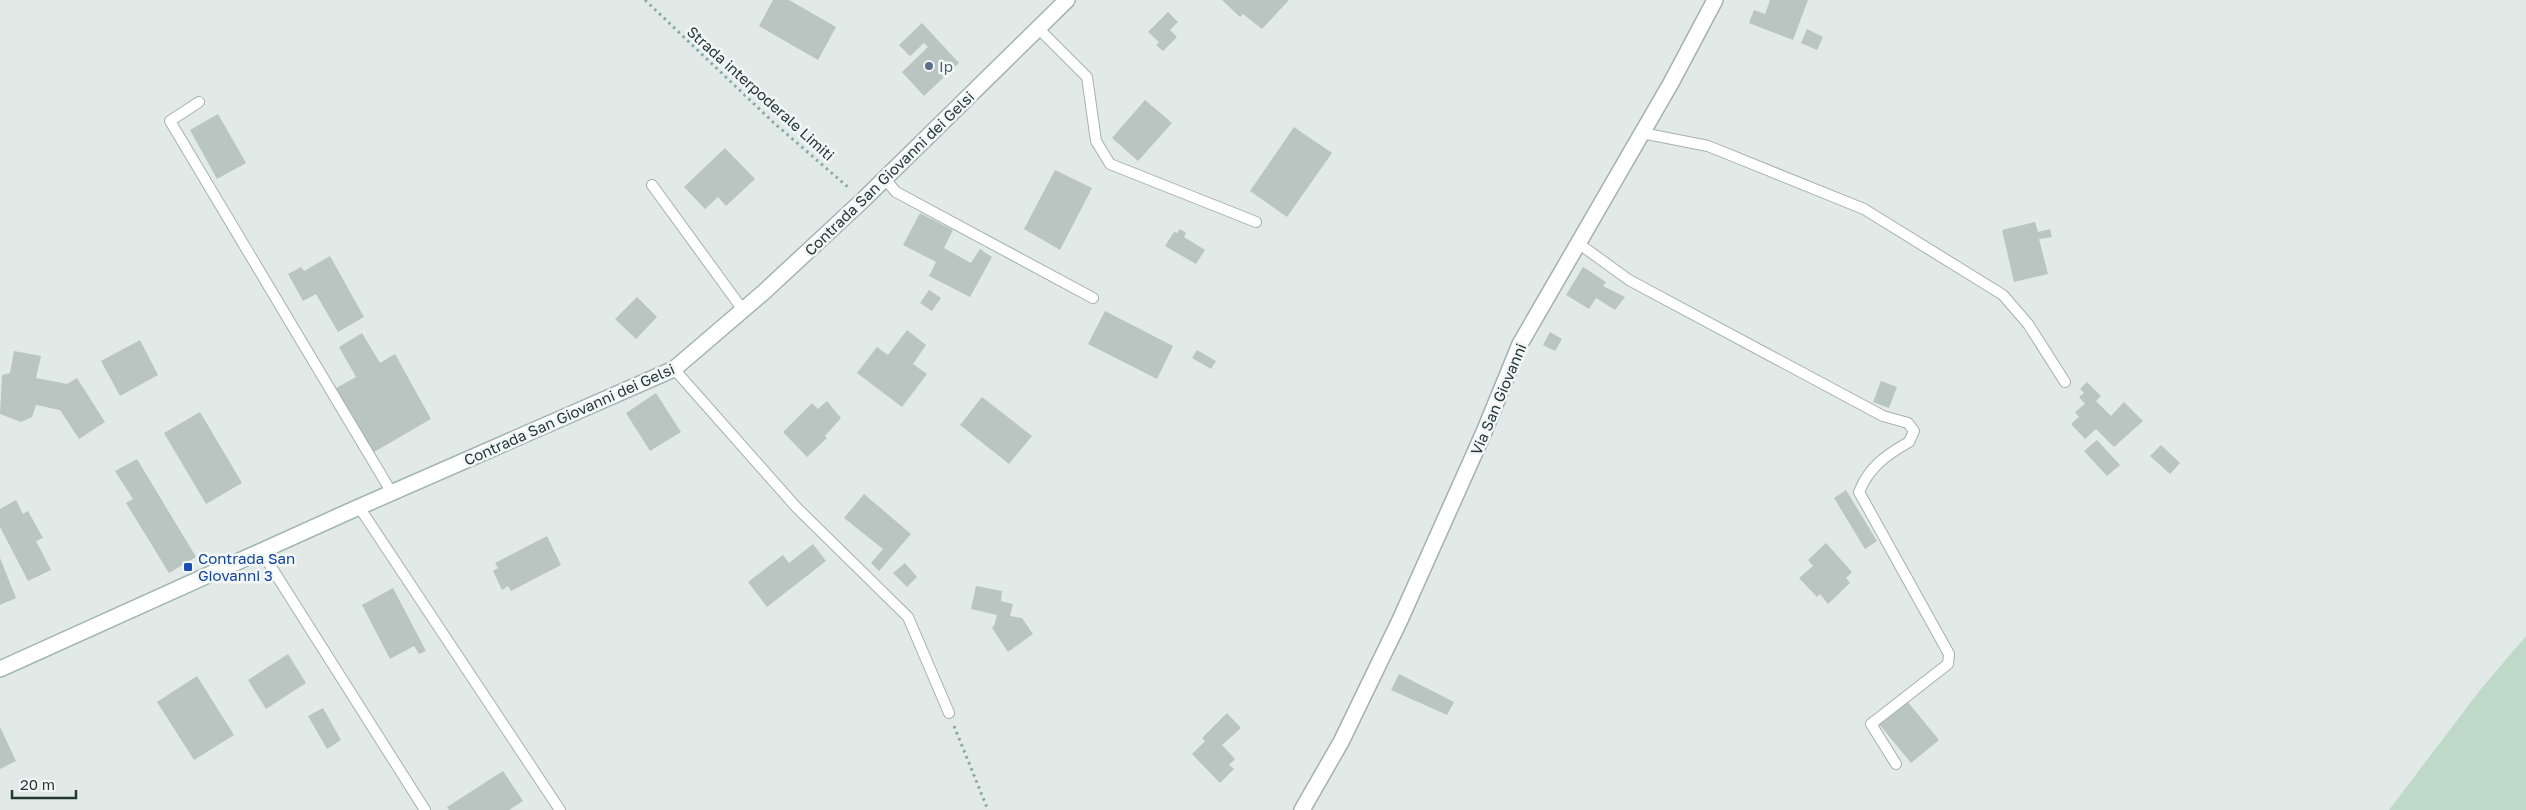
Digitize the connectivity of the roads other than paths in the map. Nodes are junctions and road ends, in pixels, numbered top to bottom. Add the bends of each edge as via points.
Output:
1 (1067, 0) edge
2 (1715, 0) edge
3 (1038, 28) junction
4 (199, 102) dead end
5 (1642, 133) junction
6 (885, 179) junction
7 (652, 185) dead end
8 (1256, 222) dead end
9 (1578, 243) junction
10 (1093, 298) dead end
11 (743, 310) junction
12 (674, 369) junction
13 (2065, 382) dead end
14 (392, 494) junction
15 (359, 507) junction
16 (261, 551) junction
17 (0, 669) edge
18 (949, 714) road end
19 (1896, 764) dead end
20 (425, 810) edge
21 (560, 810) edge
22 (1302, 810) edge

1 - 3 main road, Contrada San Giovanni dei Gelsi
2 - 5 main road, Via San Giovanni
3 - 6 main road, Contrada San Giovanni dei Gelsi
3 - 8 lane via 1087,77 1096,141 1110,164
4 - 14 lane via 170,121
5 - 9 main road, Via San Giovanni
5 - 13 lane via 1708,146 1864,209 2003,295 2028,324
6 - 10 lane via 896,192
6 - 11 main road, Contrada San Giovanni dei Gelsi
7 - 11 lane
9 - 19 lane via 1629,280 1883,416 1908,423 1914,431 1909,442 1888,454 1866,475 1859,492 1949,654 1948,664 1872,724
9 - 22 main road, Via San Giovanni via 1520,344 1400,620 1341,742
11 - 12 main road, Contrada San Giovanni dei Gelsi
12 - 14 main road, Contrada San Giovanni dei Gelsi
12 - 18 lane via 797,508 908,617
14 - 15 main road, Contrada San Giovanni dei Gelsi
15 - 16 main road, Contrada San Giovanni dei Gelsi
15 - 21 lane
16 - 17 main road, Contrada San Giovanni dei Gelsi
16 - 20 lane

